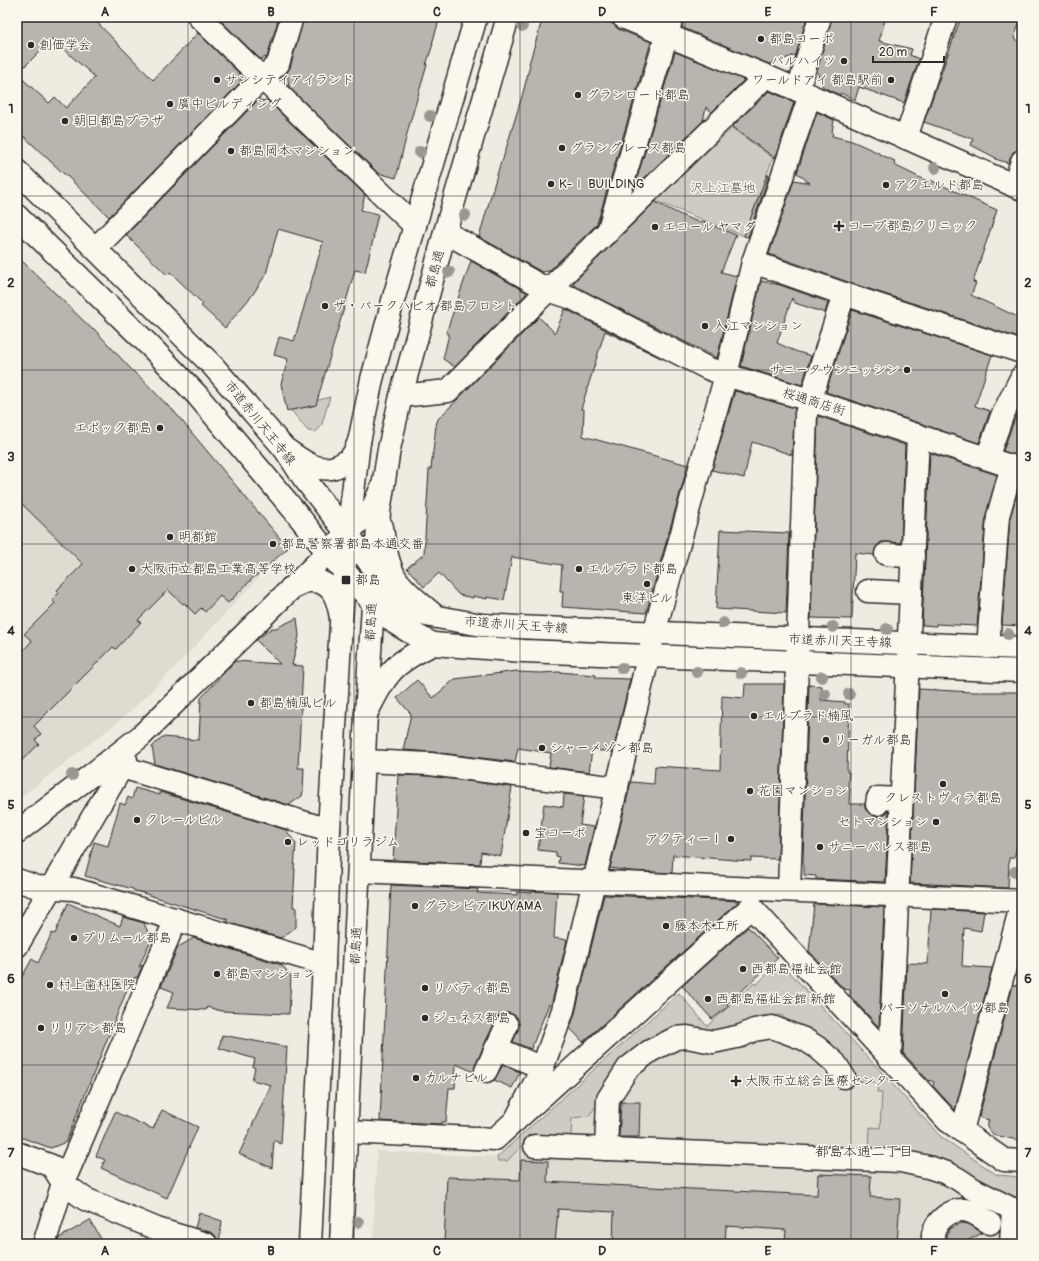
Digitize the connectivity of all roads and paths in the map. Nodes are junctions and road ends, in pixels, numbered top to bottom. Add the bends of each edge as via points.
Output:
1 (199, 17) edge
2 (292, 17) edge
3 (476, 17) edge
4 (508, 17) edge
5 (623, 17) edge
6 (820, 17) edge
7 (946, 17) edge
8 (669, 26) edge
9 (766, 76) junction
10 (262, 78) junction
11 (804, 93) junction
12 (906, 138) junction
13 (1022, 161) edge
14 (17, 171) edge
15 (1018, 188) edge
16 (17, 216) edge
17 (415, 226) junction
18 (445, 232) junction
19 (607, 233) junction
20 (96, 248) junction
21 (752, 262) junction
22 (548, 290) junction
23 (844, 294) junction
24 (1022, 352) edge
25 (726, 375) junction
26 (1022, 376) edge
27 (401, 396) junction
28 (810, 400) junction
29 (918, 435) junction
30 (359, 442) junction
31 (284, 448) junction
32 (987, 458) junction
33 (1017, 468) edge
34 (384, 481) junction
35 (379, 512) junction
36 (348, 534) junction
37 (328, 553) junction
38 (886, 554) dead end
39 (913, 557) junction
40 (375, 570) junction
41 (344, 572) junction
42 (291, 588) junction
43 (868, 591) dead end
44 (911, 594) junction
45 (373, 603) junction
46 (435, 616) junction
47 (342, 620) junction
48 (654, 633) junction
49 (798, 639) junction
50 (433, 644) junction
51 (908, 644) junction
52 (988, 647) junction
53 (1022, 648) edge
54 (648, 656) junction
55 (797, 662) junction
56 (908, 666) junction
57 (1022, 671) edge
58 (366, 714) junction
59 (140, 736) junction
60 (364, 761) junction
61 (122, 767) junction
62 (90, 776) junction
63 (616, 788) junction
64 (902, 799) junction
65 (877, 804) dead end
66 (329, 830) junction
67 (17, 832) edge
68 (359, 871) junction
69 (17, 880) edge
70 (594, 882) junction
71 (52, 887) junction
72 (789, 890) junction
73 (897, 895) junction
74 (751, 898) junction
75 (1022, 901) edge
76 (176, 919) junction
77 (17, 946) edge
78 (324, 964) junction
79 (507, 1025) dead end
80 (496, 1048) junction
81 (890, 1059) junction
82 (542, 1068) junction
83 (486, 1071) dead end
84 (844, 1077) dead end
85 (515, 1121) junction
86 (962, 1131) junction
87 (346, 1132) junction
88 (535, 1146) dead end
89 (606, 1149) junction
90 (17, 1153) edge
91 (1022, 1161) edge
92 (63, 1182) junction
93 (1017, 1211) edge
94 (990, 1223) dead end
95 (44, 1244) edge
96 (206, 1244) edge
97 (310, 1244) edge
98 (341, 1244) edge
99 (933, 1244) edge
100 (1011, 1244) edge

1 - 10 street
2 - 10 street via 278,64
3 - 17 street
4 - 18 street, 都島通
5 - 8 street
6 - 11 street
7 - 12 street
8 - 9 street
8 - 19 street
9 - 11 street
9 - 19 street
10 - 17 street
10 - 20 street
11 - 12 street
11 - 21 street
12 - 15 street
13 - 15 street
14 - 20 street, 市道赤川天王寺線
16 - 37 street, 市道赤川天王寺線 via 197,395
17 - 30 street via 372,379
18 - 22 street, 桜通商店街
18 - 27 street, 都島通
19 - 22 street
20 - 31 street, 市道赤川天王寺線 via 213,366
21 - 23 street
21 - 25 street
22 - 25 street, 桜通商店街 via 572,298 707,368
22 - 27 street via 448,391
23 - 24 street
23 - 28 street
25 - 28 street, 桜通商店街
25 - 48 street
26 - 32 street via 1002,416
27 - 34 street, 都島通
28 - 29 street, 桜通商店街
28 - 49 street via 806,414
29 - 32 street, 桜通商店街
29 - 39 street
30 - 31 street via 352,456 328,469 306,464
30 - 36 street
31 - 36 street, 市道赤川天王寺線 via 303,477
32 - 33 street, 桜通商店街
33 - 52 street via 998,516
34 - 35 street, 都島通
34 - 36 street via 372,509
35 - 40 street, 都島通
35 - 46 street via 384,544 396,578
36 - 37 street
36 - 40 street, 市道赤川天王寺線
36 - 41 street
37 - 41 street, 市道赤川天王寺線
37 - 42 street
38 - 39 street
39 - 44 street
40 - 45 street, 都島通
40 - 46 street, 市道赤川天王寺線 via 408,608 420,614
41 - 45 street, 市道赤川天王寺線
41 - 47 street
42 - 47 street via 308,581 321,582 332,590
42 - 59 street
43 - 44 street
44 - 51 street
45 - 50 street, 市道赤川天王寺線 via 395,623
45 - 58 street, 都島通
46 - 48 street, 市道赤川天王寺線 via 503,626
47 - 66 street
48 - 49 street, 市道赤川天王寺線
48 - 54 street
49 - 51 street, 市道赤川天王寺線
49 - 55 street
50 - 54 street, 市道赤川天王寺線
50 - 58 street via 397,666 383,683
51 - 52 street, 市道赤川天王寺線
51 - 56 street
52 - 53 street, 市道赤川天王寺線
54 - 55 street, 市道赤川天王寺線
54 - 63 street
55 - 56 street, 市道赤川天王寺線
55 - 72 street
56 - 57 street, 市道赤川天王寺線
56 - 64 street
58 - 60 street, 都島通
59 - 61 street
59 - 62 street
60 - 63 street via 430,764
60 - 68 street, 都島通
61 - 62 street
61 - 66 street
61 - 71 street
62 - 67 street
63 - 70 street
64 - 65 street via 878,798
64 - 73 street
66 - 78 street
68 - 70 street
68 - 87 street, 都島通
69 - 71 street via 38,887
70 - 74 street
70 - 82 street via 563,1010
71 - 76 street via 74,889
71 - 77 street
72 - 73 street
72 - 74 street
73 - 75 street
73 - 81 street
74 - 81 street
74 - 85 street
75 - 86 street
76 - 78 street
76 - 92 street
78 - 97 street
79 - 80 street
80 - 82 street
80 - 83 street
81 - 86 street via 948,1121
82 - 85 street
84 - 89 street via 835,1063 818,1048 804,1039 772,1027 713,1042 687,1037 676,1038 650,1051 628,1068 608,1099
85 - 87 street via 495,1139
86 - 91 street via 1004,1160
87 - 98 street, 都島通
88 - 89 street
89 - 93 street via 901,1161 946,1173
90 - 92 street via 52,1166
92 - 95 street
92 - 96 street via 85,1199 157,1229
93 - 100 street
94 - 99 street via 964,1210 946,1215 933,1234

